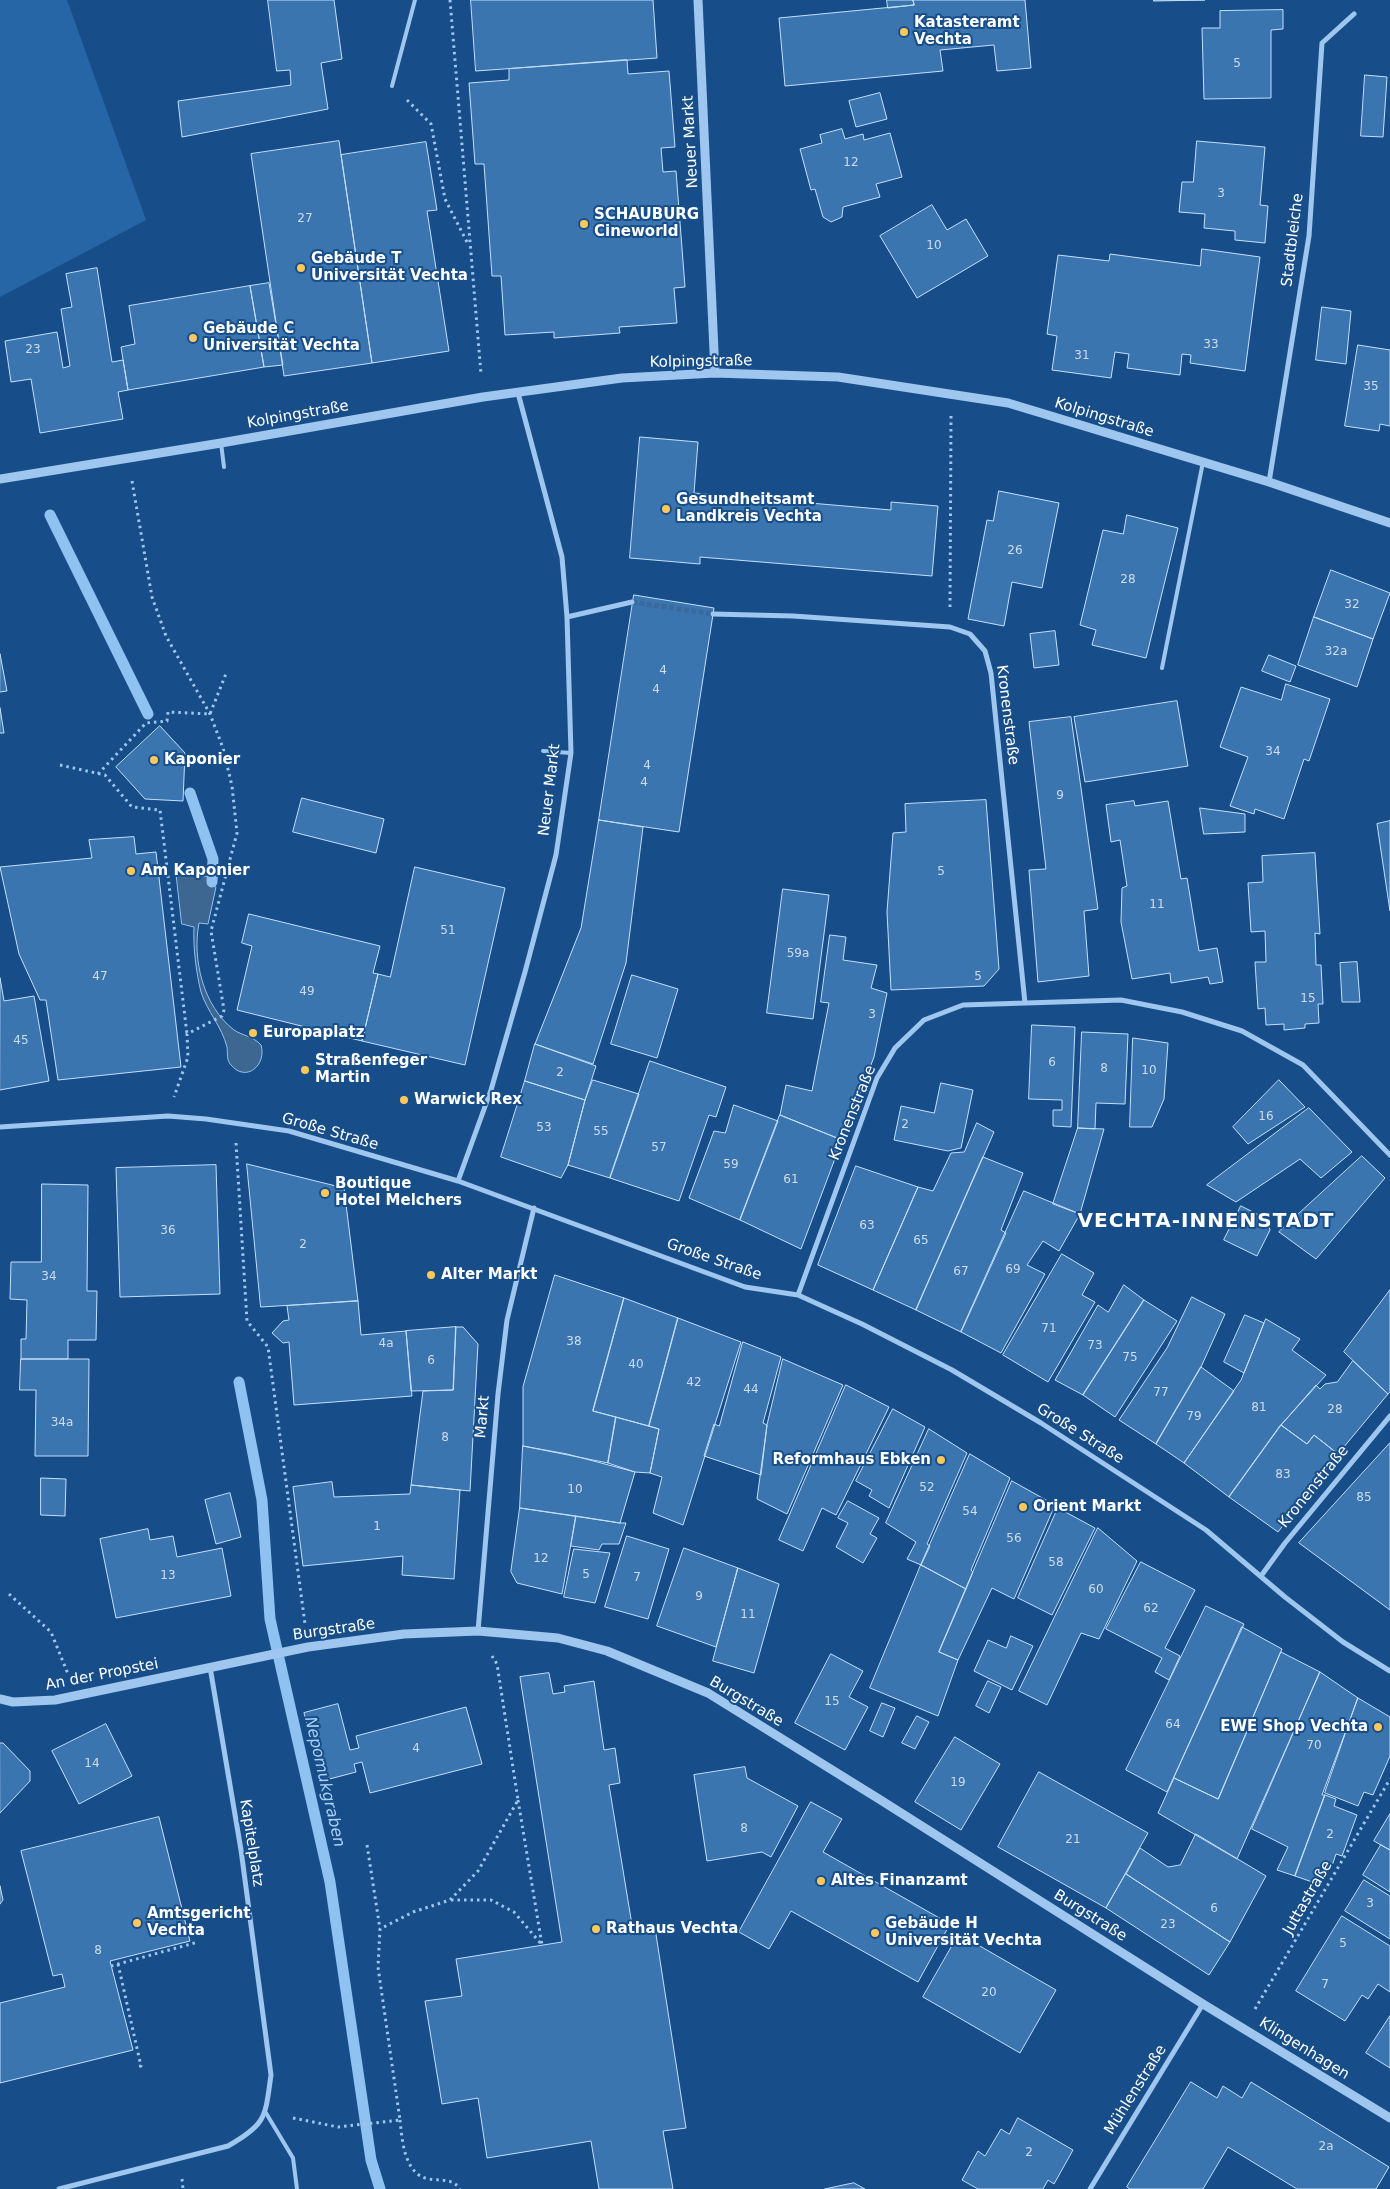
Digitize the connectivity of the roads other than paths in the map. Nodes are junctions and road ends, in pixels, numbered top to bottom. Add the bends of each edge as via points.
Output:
1 (415, 0) edge
2 (698, 0) edge
3 (1354, 14) dead end
4 (392, 86) road end
5 (715, 373) junction
6 (518, 393) junction
7 (221, 443) junction
8 (1203, 462) junction
9 (224, 468) dead end
10 (0, 479) edge
11 (1269, 482) junction
12 (1390, 523) edge
13 (632, 602) tunnel mouth
14 (713, 614) tunnel mouth
15 (567, 616) junction
16 (1162, 668) dead end
17 (543, 751) dead end
18 (571, 753) junction
19 (1025, 1003) junction
20 (0, 1127) edge
21 (1390, 1155) edge
22 (458, 1181) junction
23 (534, 1208) junction
24 (798, 1296) junction
25 (1390, 1416) edge
26 (1261, 1576) junction
27 (478, 1631) junction
28 (210, 1667) junction
29 (1390, 1671) edge
30 (0, 1698) edge
31 (1204, 2004) junction
32 (266, 2113) junction
33 (1390, 2118) edge
34 (59, 2189) edge
35 (298, 2189) edge
36 (1090, 2189) edge

1 - 4 lane
2 - 5 street, Neuer Markt
3 - 11 street, Stadtbleiche via 1322,43 1309,236
5 - 6 street, Kolpingstraße via 622,378
5 - 8 street, Kolpingstraße via 838,377 1008,403
6 - 7 street, Kolpingstraße via 483,396
6 - 15 street, Neuer Markt via 562,557
7 - 9 lane
7 - 10 street, Kolpingstraße
8 - 11 street, Kolpingstraße
8 - 16 lane
11 - 12 street, Kolpingstraße
13 - 15 street
14 - 19 street, Kronenstraße via 950,627 970,634 985,651 991,673
15 - 18 street, Neuer Markt
17 - 18 lane
18 - 22 street, Neuer Markt via 556,854 525,972 491,1090
19 - 21 street, Kronenstraße via 1122,1000 1182,1012 1242,1031 1303,1065
19 - 24 street, Kronenstraße via 963,1004 924,1020 895,1048 877,1078
20 - 22 street, Große Straße via 168,1116 234,1122 289,1131
22 - 23 street, Große Straße
23 - 24 street, Große Straße via 746,1287
23 - 27 street, Markt via 507,1320
24 - 26 street, Große Straße via 952,1370 1033,1418 1206,1530
25 - 26 street, Kronenstraße
26 - 29 street, Große Straße via 1343,1642
27 - 28 street, Burgstraße via 404,1634 308,1647
27 - 31 street, Burgstraße via 558,1638 607,1651 708,1694
28 - 30 street, An der Propstei via 55,1700 13,1702
28 - 32 street, Kapitelplatz via 241,1850 271,2075
31 - 33 street, Klingenhagen
31 - 36 street, Mühlenstraße
32 - 34 street via 251,2133 228,2146
32 - 35 lane via 293,2158

